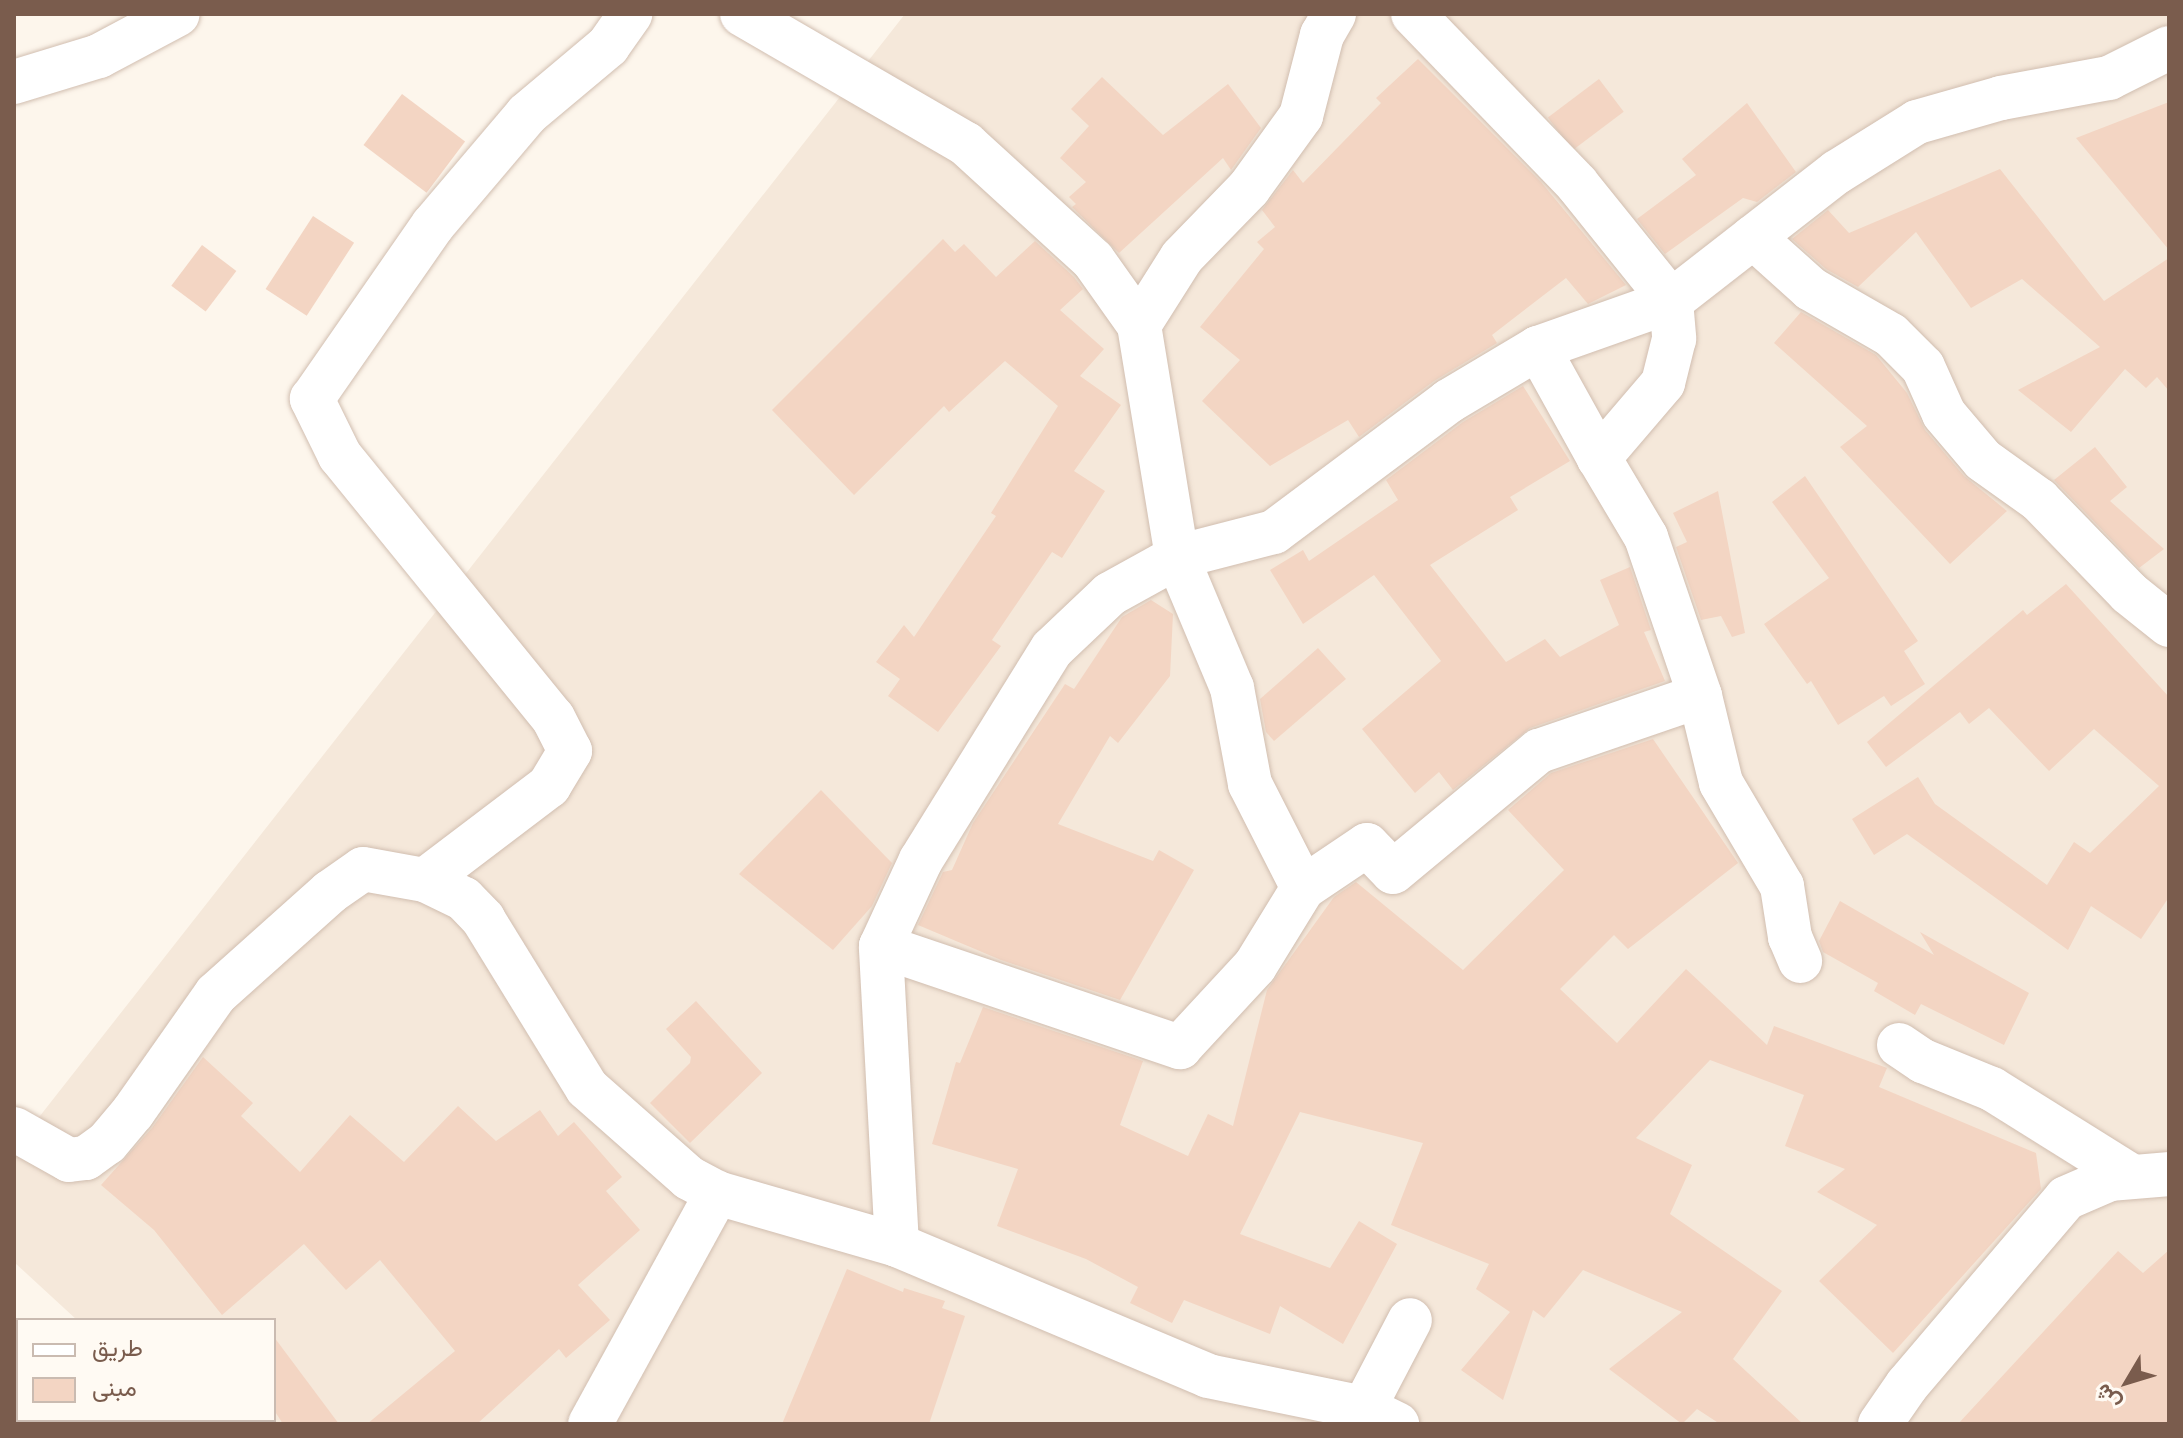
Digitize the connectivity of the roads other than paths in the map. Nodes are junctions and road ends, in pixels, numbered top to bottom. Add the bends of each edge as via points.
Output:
1 (178, 14) edge
2 (630, 14) edge
3 (742, 14) edge
4 (1334, 14) edge
5 (1413, 14) edge
6 (2169, 48) edge
7 (14, 82) edge
8 (1753, 237) junction
9 (1671, 301) junction
10 (1139, 325) junction
11 (1538, 348) junction
12 (1599, 458) junction
13 (1177, 557) junction
14 (2169, 625) edge
15 (1700, 696) junction
16 (425, 880) junction
17 (1303, 888) junction
18 (881, 946) junction
19 (1800, 961) dead end
20 (1899, 1045) dead end
21 (14, 1129) edge
22 (2150, 1175) edge
23 (717, 1193) junction
24 (897, 1245) junction
25 (1410, 1320) dead end
26 (1380, 1416) edge
27 (590, 1424) edge
28 (1880, 1424) edge

1 - 7 street via 99,56
2 - 16 street via 608,46 527,114 433,225 312,399 340,456 553,718 570,751 549,786
3 - 10 street via 966,144 1093,260
4 - 10 street via 1322,35 1301,116 1249,188 1182,257
5 - 9 street via 1577,184
6 - 8 street via 2109,78 2001,98 1917,122 1837,172
8 - 9 street
8 - 14 street via 1811,289 1891,335 1923,367 1944,414 1983,460 2039,500 2129,593
9 - 11 street
9 - 12 street via 1674,339 1663,383
10 - 13 street
11 - 12 street
11 - 13 street via 1449,401 1274,532
12 - 15 street via 1646,537
13 - 17 street via 1232,688 1250,784
13 - 18 street via 1110,594 1052,649 921,860
15 - 17 street via 1539,751 1393,872 1367,845
15 - 19 street via 1721,783 1782,886 1790,937
16 - 21 street via 363,869 330,892 216,994 133,1112 86,1158 69,1160
16 - 23 street via 464,899 483,919 587,1088 689,1178
17 - 18 street via 1255,966 1180,1047
18 - 24 street
20 - 22 street
22 - 28 street via 2110,1179 2066,1198
23 - 24 street
23 - 27 street
24 - 26 street via 1208,1376
25 - 26 street

